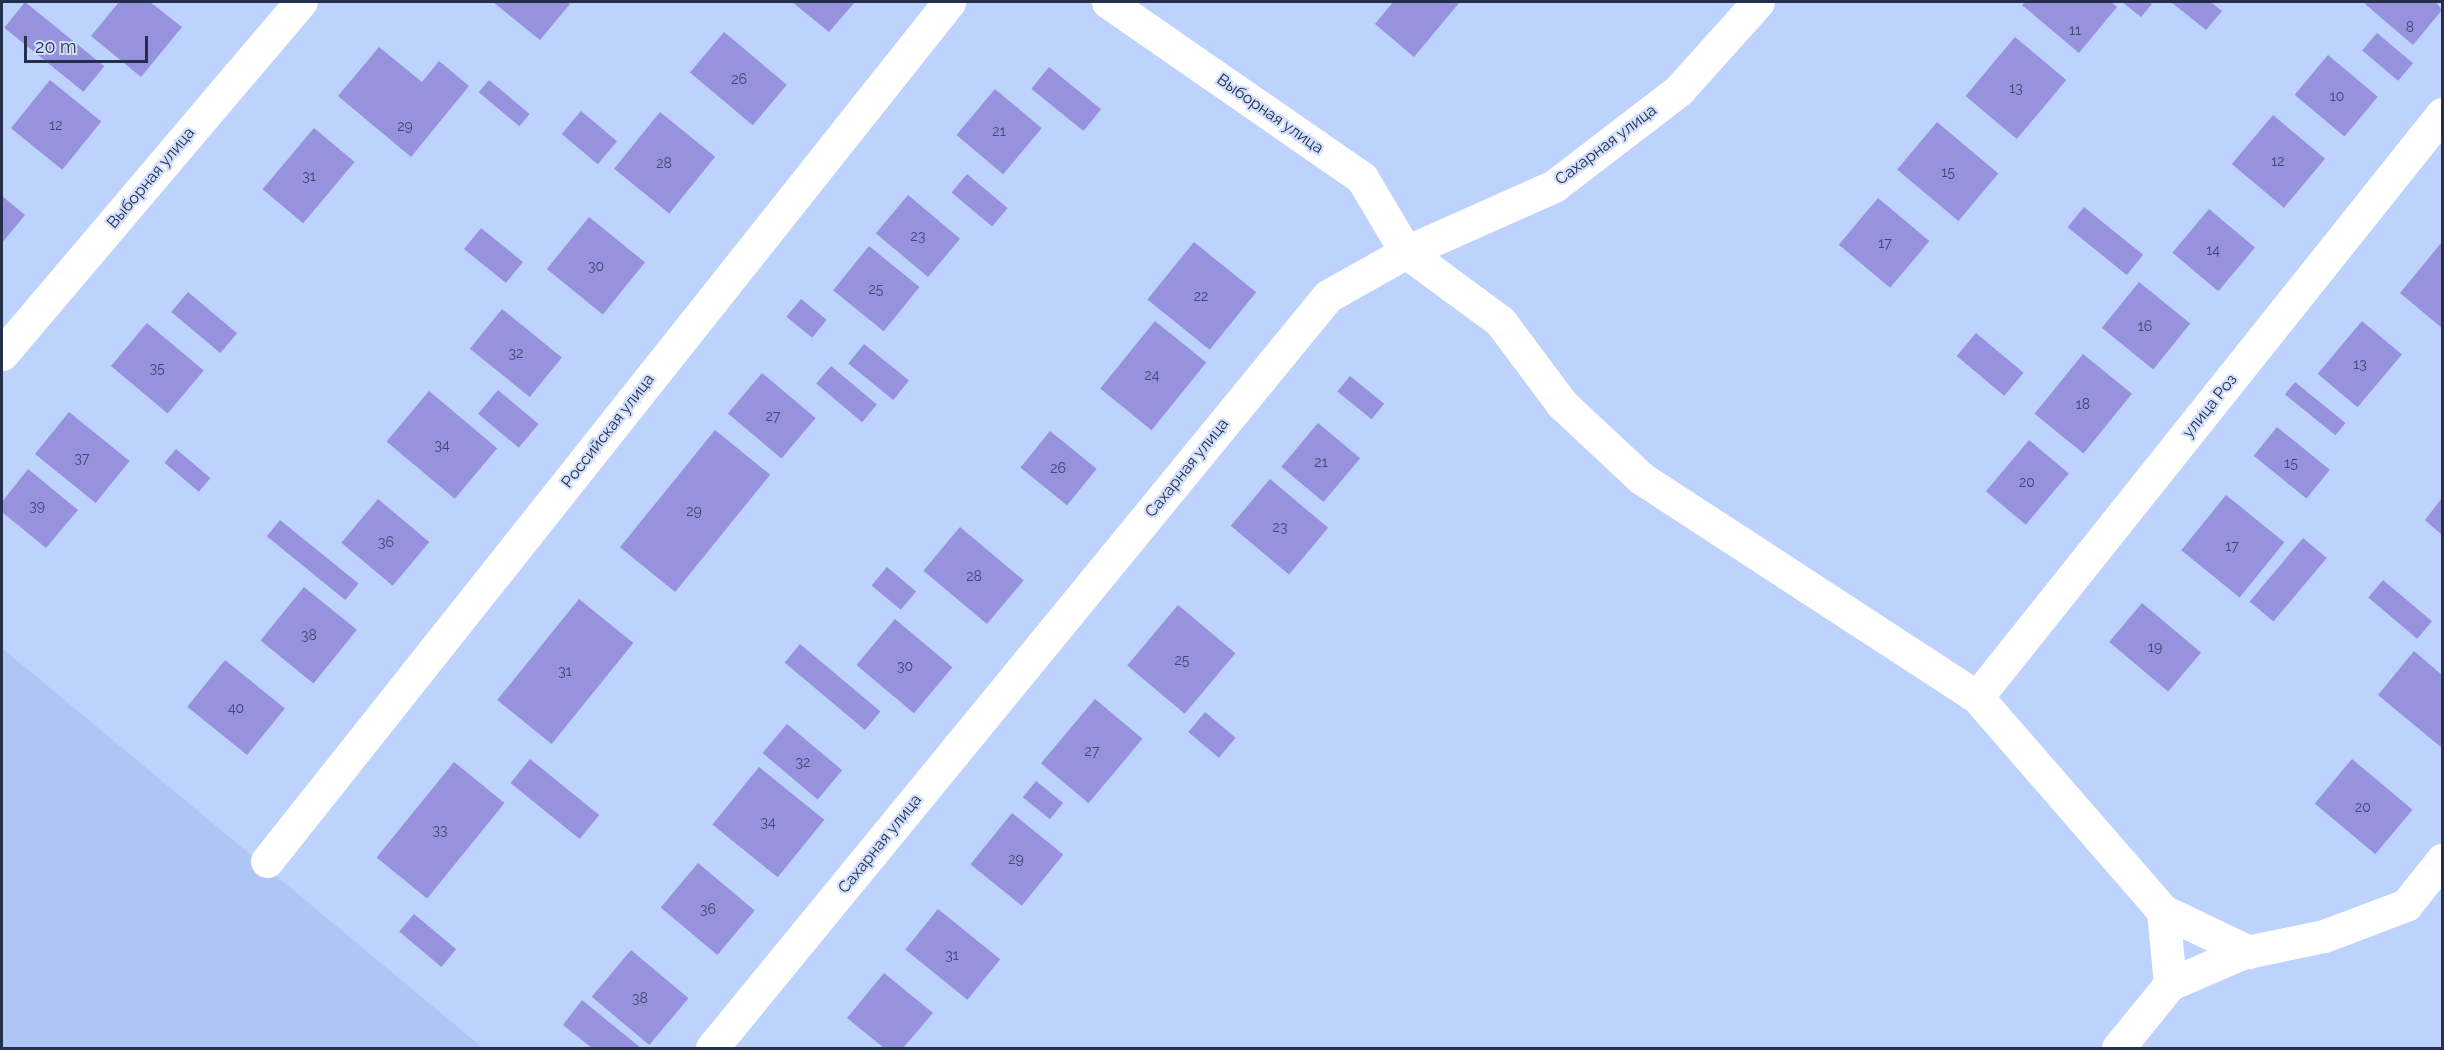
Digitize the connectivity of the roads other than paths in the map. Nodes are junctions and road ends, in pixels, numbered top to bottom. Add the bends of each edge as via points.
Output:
1 (302, 2) edge
2 (949, 2) edge
3 (1108, 2) edge
4 (1758, 2) edge
5 (2442, 114) edge
6 (1406, 252) junction
7 (2, 354) edge
8 (1977, 697) junction
9 (2442, 860) edge
10 (267, 861) dead end
11 (2163, 911) junction
12 (2249, 952) junction
13 (2170, 984) junction
14 (712, 1048) edge
15 (2118, 1048) edge

1 - 7 street, Выборная улица
2 - 10 street, Российская улица
3 - 6 street, Выборная улица via 1362,178
4 - 6 street, Сахарная улица via 1679,90 1554,186
5 - 8 street, улица Роз
6 - 8 street via 1500,321 1562,404 1641,478 1733,534 1913,659
6 - 14 street, Сахарная улица via 1328,296
8 - 11 street
9 - 12 street via 2406,905 2324,936
11 - 12 street
11 - 13 street
12 - 13 street
13 - 15 street

